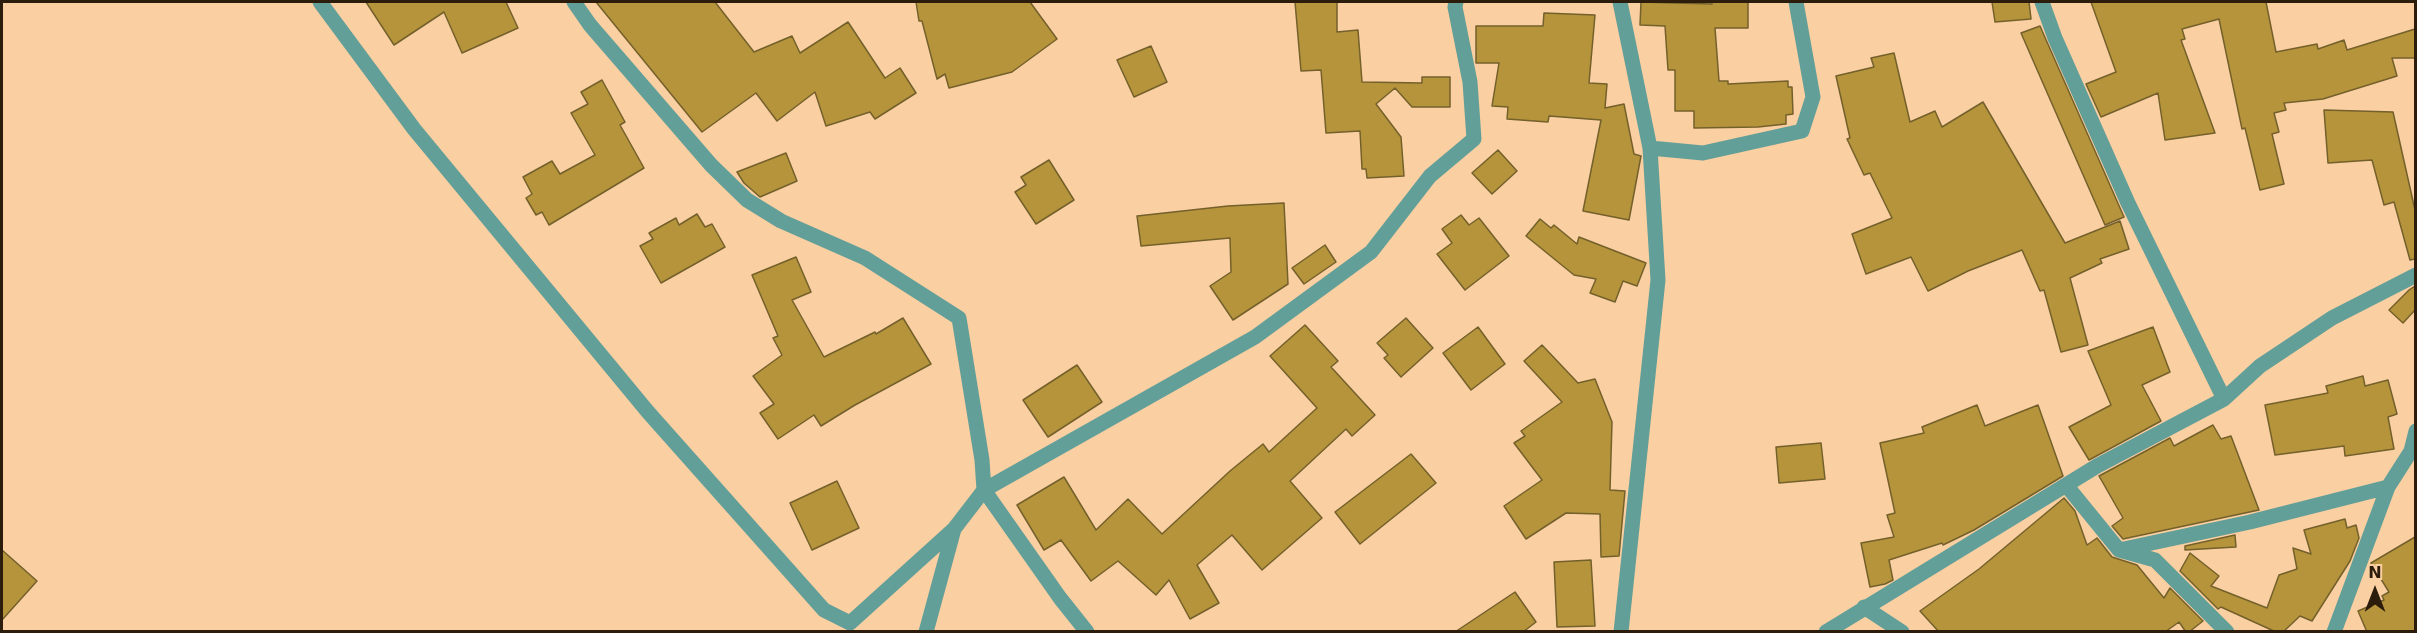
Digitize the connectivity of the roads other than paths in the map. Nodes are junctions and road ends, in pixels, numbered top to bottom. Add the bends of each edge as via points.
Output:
1 (320, 2) edge
2 (574, 2) edge
3 (1456, 2) edge
4 (1620, 2) edge
5 (1796, 2) edge
6 (2042, 2) edge
7 (1650, 148) junction
8 (2415, 275) edge
9 (2224, 399) junction
10 (2415, 437) edge
11 (2066, 485) junction
12 (2388, 487) junction
13 (984, 490) junction
14 (954, 529) junction
15 (2119, 550) junction
16 (1864, 607) junction
17 (853, 627) edge
18 (926, 632) edge
19 (1087, 632) edge
20 (1621, 632) edge
21 (1826, 632) edge
22 (1902, 632) edge
23 (2227, 632) edge
24 (2334, 632) edge

1 - 17 street via 414,129 648,412 824,610
2 - 13 street via 711,165 747,200 782,221 864,258 959,318
3 - 13 street via 1470,82 1474,139 1430,176 1371,252 1255,337
4 - 7 street
5 - 7 street via 1813,97 1802,131 1703,153
6 - 9 street via 2128,203
7 - 20 street via 1658,280
8 - 9 street via 2332,318 2260,366
9 - 11 street
10 - 12 street via 2411,451
11 - 15 street
11 - 16 street
12 - 15 street
12 - 24 street
13 - 14 street
13 - 19 street
14 - 17 street
14 - 18 street
15 - 23 street via 2155,560
16 - 21 street
16 - 22 street

